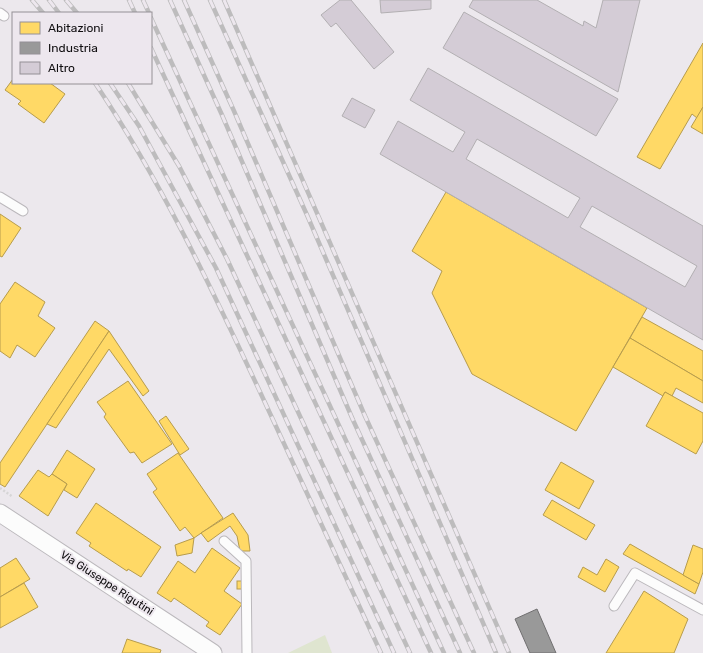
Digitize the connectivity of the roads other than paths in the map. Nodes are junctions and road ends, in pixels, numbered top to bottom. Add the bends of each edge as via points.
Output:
1 (0, 197) edge
2 (23, 211) dead end
3 (0, 513) edge
4 (224, 540) dead end
5 (614, 606) dead end
6 (703, 610) edge
7 (213, 653) edge
8 (248, 653) edge

1 - 2 lane
3 - 7 street, Via Giuseppe Rigutini
4 - 8 lane via 246,561
5 - 6 lane via 635,573

